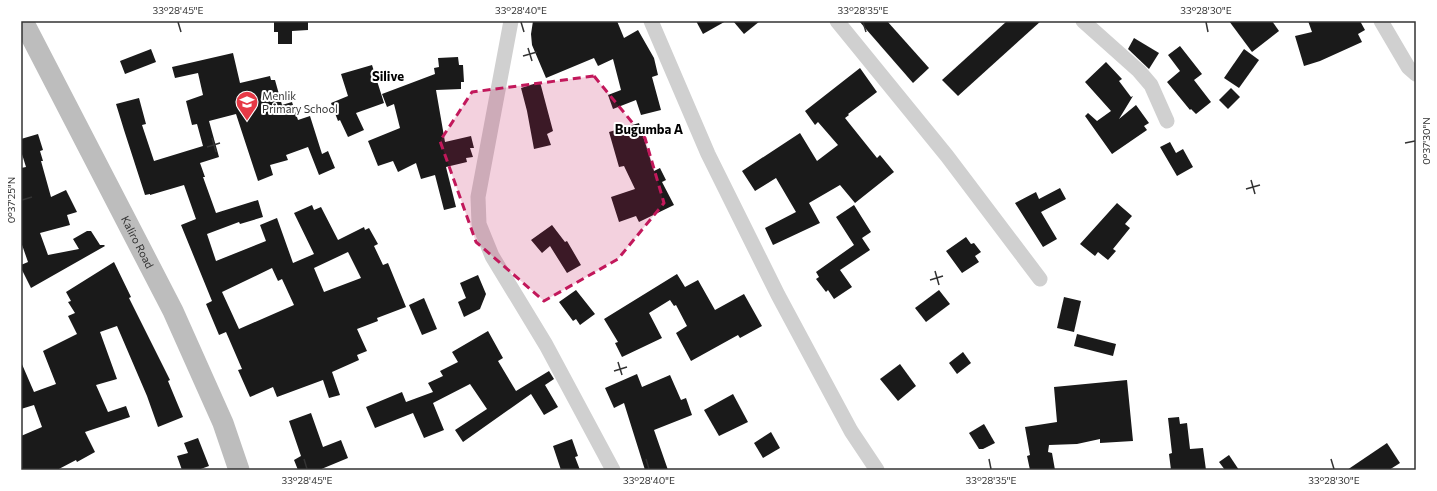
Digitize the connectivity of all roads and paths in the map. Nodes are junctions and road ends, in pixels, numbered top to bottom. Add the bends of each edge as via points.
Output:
1 (23, 21) edge
2 (511, 21) edge
3 (651, 21) edge
4 (837, 21) edge
5 (1084, 21) edge
6 (1381, 21) edge
7 (1416, 74) edge
8 (1167, 121) dead end
9 (1040, 279) dead end
10 (239, 470) edge
11 (613, 470) edge
12 (877, 470) edge

1 - 10 main road, Kaliro Road via 173,311 223,422
2 - 11 street via 478,197 479,224 492,256 546,345
3 - 12 street via 708,154 778,295 851,431
4 - 9 street via 947,156
5 - 8 street via 1139,70 1151,85
6 - 7 street via 1408,67

